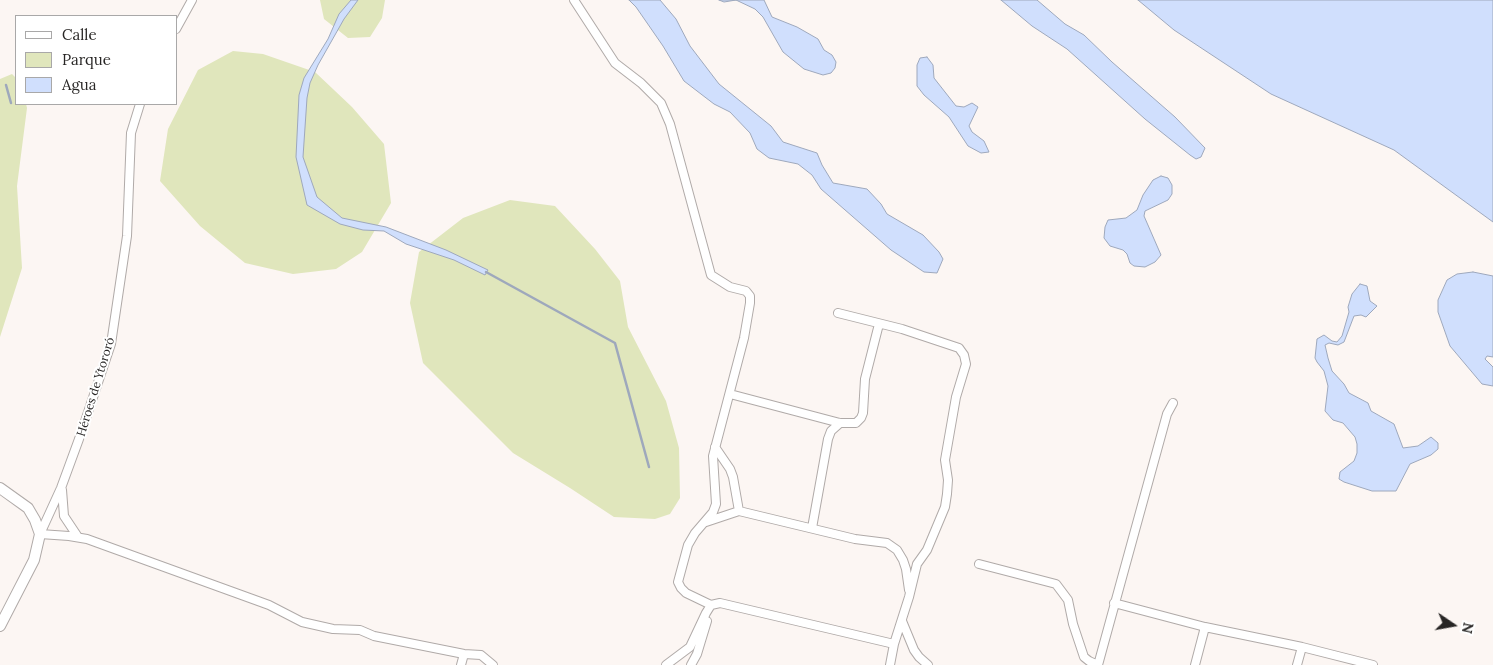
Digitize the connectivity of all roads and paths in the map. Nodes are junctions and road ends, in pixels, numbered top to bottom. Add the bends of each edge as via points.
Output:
1 (192, 0) edge
2 (574, 0) edge
3 (178, 25) edge
4 (140, 105) edge
5 (838, 313) dead end
6 (879, 324) junction
7 (730, 394) junction
8 (1173, 403) dead end
9 (840, 423) junction
10 (715, 447) junction
11 (0, 488) edge
12 (62, 488) junction
13 (739, 511) junction
14 (703, 523) junction
15 (812, 528) junction
16 (40, 534) junction
17 (78, 537) junction
18 (980, 564) dead end
19 (909, 598) junction
20 (1114, 603) junction
21 (711, 604) junction
22 (902, 620) junction
23 (0, 626) edge
24 (1205, 627) junction
25 (894, 644) junction
26 (1302, 647) junction
27 (464, 654) junction
28 (461, 665) edge
29 (494, 665) edge
30 (666, 665) edge
31 (690, 665) edge
32 (890, 665) edge
33 (928, 665) edge
34 (1098, 665) edge
35 (1195, 665) edge
36 (1297, 665) edge
37 (1373, 665) edge

1 - 3 street
2 - 7 street via 615,63 661,103 711,276 730,287 746,291 750,296 744,338
4 - 12 street, Héroes de Ytororó via 131,132 127,236 111,344
5 - 6 street
6 - 9 street via 865,379 862,418 856,423
6 - 19 street via 959,348 966,364 956,397 945,460 948,487 945,507 927,550 917,564
7 - 9 street
7 - 10 street
8 - 20 street via 1167,414
9 - 15 street via 828,439
10 - 13 street via 734,477
10 - 14 street via 716,504
11 - 16 main road via 28,508
12 - 16 street, Héroes de Ytororó
12 - 17 street via 64,516
13 - 14 street
13 - 15 street
14 - 21 street via 688,545 678,582 686,593
15 - 19 street via 887,543 897,550 906,569
16 - 17 street
16 - 23 main road, Héroes de Ytororó via 34,560
17 - 27 street via 268,605 302,622 333,629 360,630 374,636
18 - 34 street via 1056,584 1068,600 1084,657
19 - 22 street
20 - 24 street
20 - 34 street
21 - 25 street via 720,603
21 - 30 street via 690,647
21 - 31 street via 697,654
22 - 25 street
22 - 33 street via 914,650
24 - 26 street
24 - 35 street
25 - 32 street
26 - 36 street
26 - 37 street
27 - 28 street
27 - 29 street via 481,655

